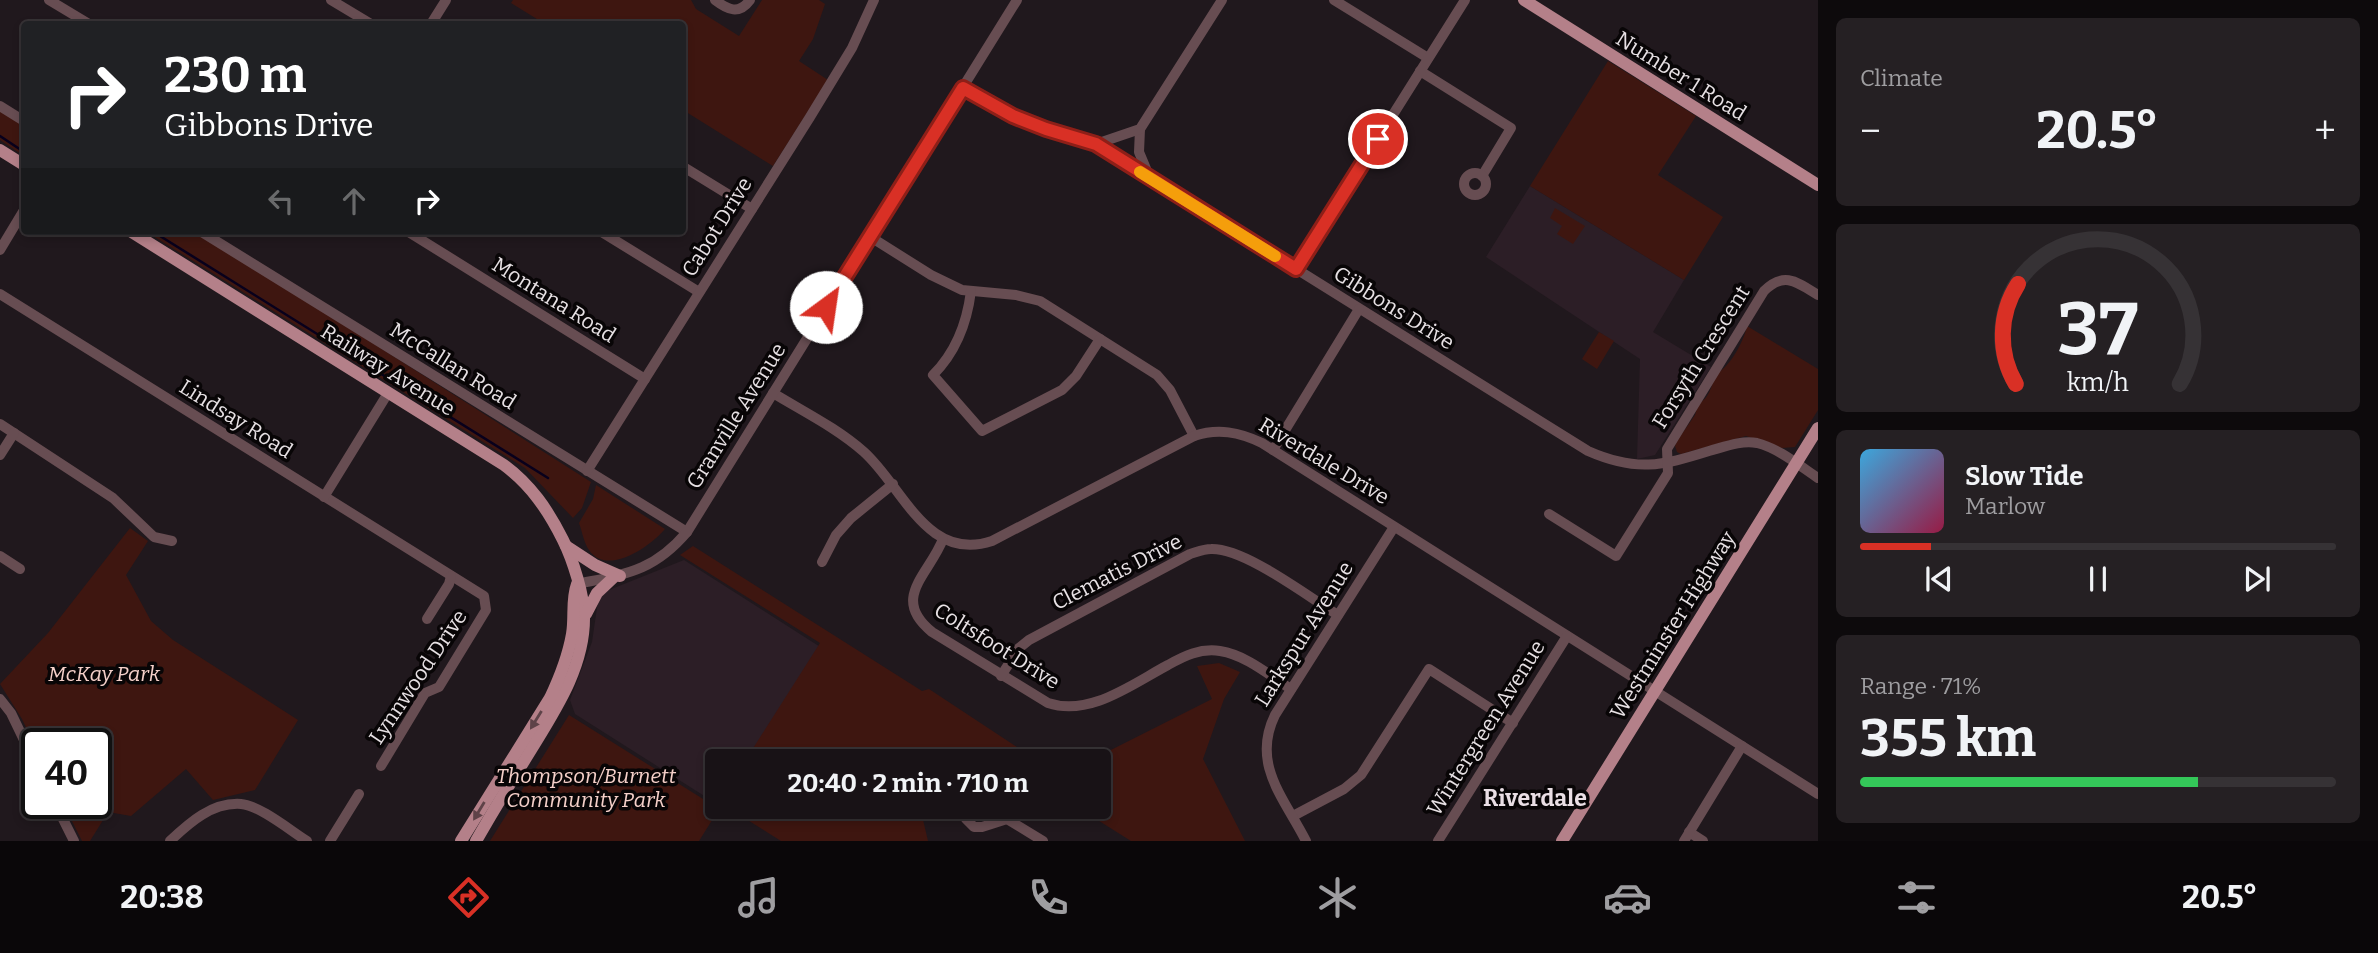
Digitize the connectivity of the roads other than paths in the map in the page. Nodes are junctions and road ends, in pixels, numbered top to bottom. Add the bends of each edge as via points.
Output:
1 (49, 0) edge
2 (331, 0) edge
3 (446, 0) edge
4 (715, 0) edge
5 (750, 0) edge
6 (874, 0) edge
7 (1017, 0) edge
8 (1222, 0) edge
9 (1334, 0) edge
10 (1465, 0) edge
11 (1524, 0) edge
12 (84, 21) edge
13 (366, 21) edge
14 (433, 21) edge
15 (1428, 58) junction
16 (1420, 71) junction
17 (963, 88) junction
18 (0, 106) edge
19 (21, 119) edge
20 (1140, 129) junction
21 (1096, 144) junction
22 (0, 150) edge
23 (21, 163) edge
24 (686, 168) edge
25 (1482, 176) dead end
26 (1151, 179) junction
27 (1818, 185) edge
28 (752, 209) junction
29 (21, 215) edge
30 (136, 235) edge
31 (206, 235) edge
32 (417, 235) edge
33 (606, 235) edge
34 (869, 236) junction
35 (0, 250) edge
36 (1296, 269) junction
37 (971, 291) junction
38 (699, 292) junction
39 (0, 294) edge
40 (1818, 295) edge
41 (1359, 309) junction
42 (1100, 339) junction
43 (645, 379) junction
44 (388, 393) junction
45 (773, 393) junction
46 (0, 424) edge
47 (1818, 428) edge
48 (15, 433) junction
49 (1194, 436) junction
50 (1273, 450) junction
51 (0, 455) edge
52 (1668, 463) junction
53 (1796, 464) junction
54 (587, 471) junction
55 (1818, 478) edge
56 (893, 484) junction
57 (324, 497) junction
58 (1549, 514) dead end
59 (1394, 527) junction
60 (687, 532) junction
61 (943, 539) junction
62 (172, 541) dead end
63 (566, 547) junction
64 (0, 556) edge
65 (822, 562) dead end
66 (20, 569) dead end
67 (451, 576) junction
68 (617, 576) junction
69 (577, 584) junction
70 (486, 610) joint
71 (1338, 615) junction
72 (584, 618) junction
73 (427, 619) dead end
74 (1567, 636) junction
75 (1001, 676) junction
76 (1291, 689) junction
77 (1655, 690) junction
78 (0, 699) edge
79 (1513, 723) junction
80 (21, 734) edge
81 (1742, 746) junction
82 (381, 766) dead end
83 (359, 794) dead end
84 (1818, 794) edge
85 (1293, 816) junction
86 (63, 819) edge
87 (966, 819) edge
88 (1007, 819) joint
89 (1686, 837) edge
90 (74, 841) edge
91 (170, 841) edge
92 (307, 841) edge
93 (330, 841) edge
94 (461, 841) edge
95 (476, 841) edge
96 (1043, 841) edge
97 (1306, 841) edge
98 (1438, 841) edge
99 (1562, 841) edge
100 (1703, 841) edge

1 - 12 street
2 - 13 street
3 - 14 street
4 - 5 street via 728,9 741,9
6 - 28 street, Cabot Drive via 852,48
7 - 17 street, Granville Avenue
8 - 20 street
9 - 15 street
10 - 15 street
11 - 27 main road, Number 1 Road
15 - 16 street
16 - 25 street via 1511,128
16 - 36 street
17 - 21 street, Gibbons Drive via 1013,116
17 - 34 street, Granville Avenue
18 - 19 street
20 - 21 street
20 - 26 street via 1139,152
21 - 26 street, Gibbons Drive
22 - 23 main road
24 - 28 street
26 - 36 street, Gibbons Drive
28 - 38 street, Cabot Drive
29 - 35 street
30 - 44 main road, Railway Avenue
31 - 54 street, McCallan Road
32 - 43 street, Montana Road
33 - 38 street
34 - 37 street via 942,281
34 - 45 street, Granville Avenue
36 - 41 street, Gibbons Drive
37 - 42 street via 1040,301
37 - 42 street via 958,342 933,375 982,431 1062,390
38 - 43 street, Cabot Drive
39 - 57 street, Lindsay Road
40 - 52 street, Forsyth Crescent via 1782,279 1763,291 1667,449
41 - 50 street
41 - 52 street, Gibbons Drive via 1588,451 1628,464
42 - 49 street via 1163,382
43 - 54 street, Cabot Drive
44 - 57 street
44 - 63 main road, Railway Avenue via 523,479
45 - 56 street via 848,439
45 - 60 street, Granville Avenue
46 - 48 street
47 - 53 main road, Westminster Highway
48 - 51 street
48 - 62 street via 113,498 154,537
49 - 50 street, Riverdale Drive via 1235,433
49 - 61 street, Riverdale Drive via 992,541 961,544
50 - 59 street, Riverdale Drive
52 - 53 street, Gibbons Drive via 1753,443
52 - 58 street via 1668,473 1616,556
53 - 55 street, Gibbons Drive
53 - 77 main road, Westminster Highway
54 - 60 street, McCallan Road
56 - 61 street via 926,527
56 - 65 street via 851,518
57 - 67 street, Lindsay Road
59 - 71 street, Larkspur Avenue
59 - 74 street, Riverdale Drive
60 - 68 street, Granville Avenue via 654,563
61 - 75 street, Coltsfoot Drive via 914,593 914,612 932,632
63 - 68 main road
63 - 69 main road, Railway Avenue
64 - 66 street
67 - 70 street, Lindsay Road via 484,596
67 - 73 street
68 - 69 street, Granville Avenue
68 - 72 main road via 597,593
69 - 72 main road via 583,595
69 -> 94 main road via 562,673
70 - 82 street, Lynnwood Drive via 439,687 425,693
71 - 75 street, Clematis Drive via 1246,557 1203,550 1035,636 1019,649
71 - 76 street, Larkspur Avenue
72 - 95 main road via 572,677
74 - 77 street, Riverdale Drive
74 - 79 street, Wintergreen Avenue
75 - 76 street, Coltsfoot Drive via 1048,703 1077,707 1186,656 1211,650 1242,658
76 - 85 street, Larkspur Avenue via 1271,723 1265,751 1273,779
77 - 81 street, Riverdale Drive
77 - 99 main road, Westminster Highway
78 - 80 street
79 - 85 street via 1429,669 1362,775
79 - 98 street, Wintergreen Avenue
81 - 84 street, Riverdale Drive
81 - 89 street
83 - 93 street
85 - 97 street, Larkspur Avenue
86 - 90 street
87 - 88 street via 974,827
88 - 96 street
89 - 100 street
91 - 92 street via 209,811 240,804

